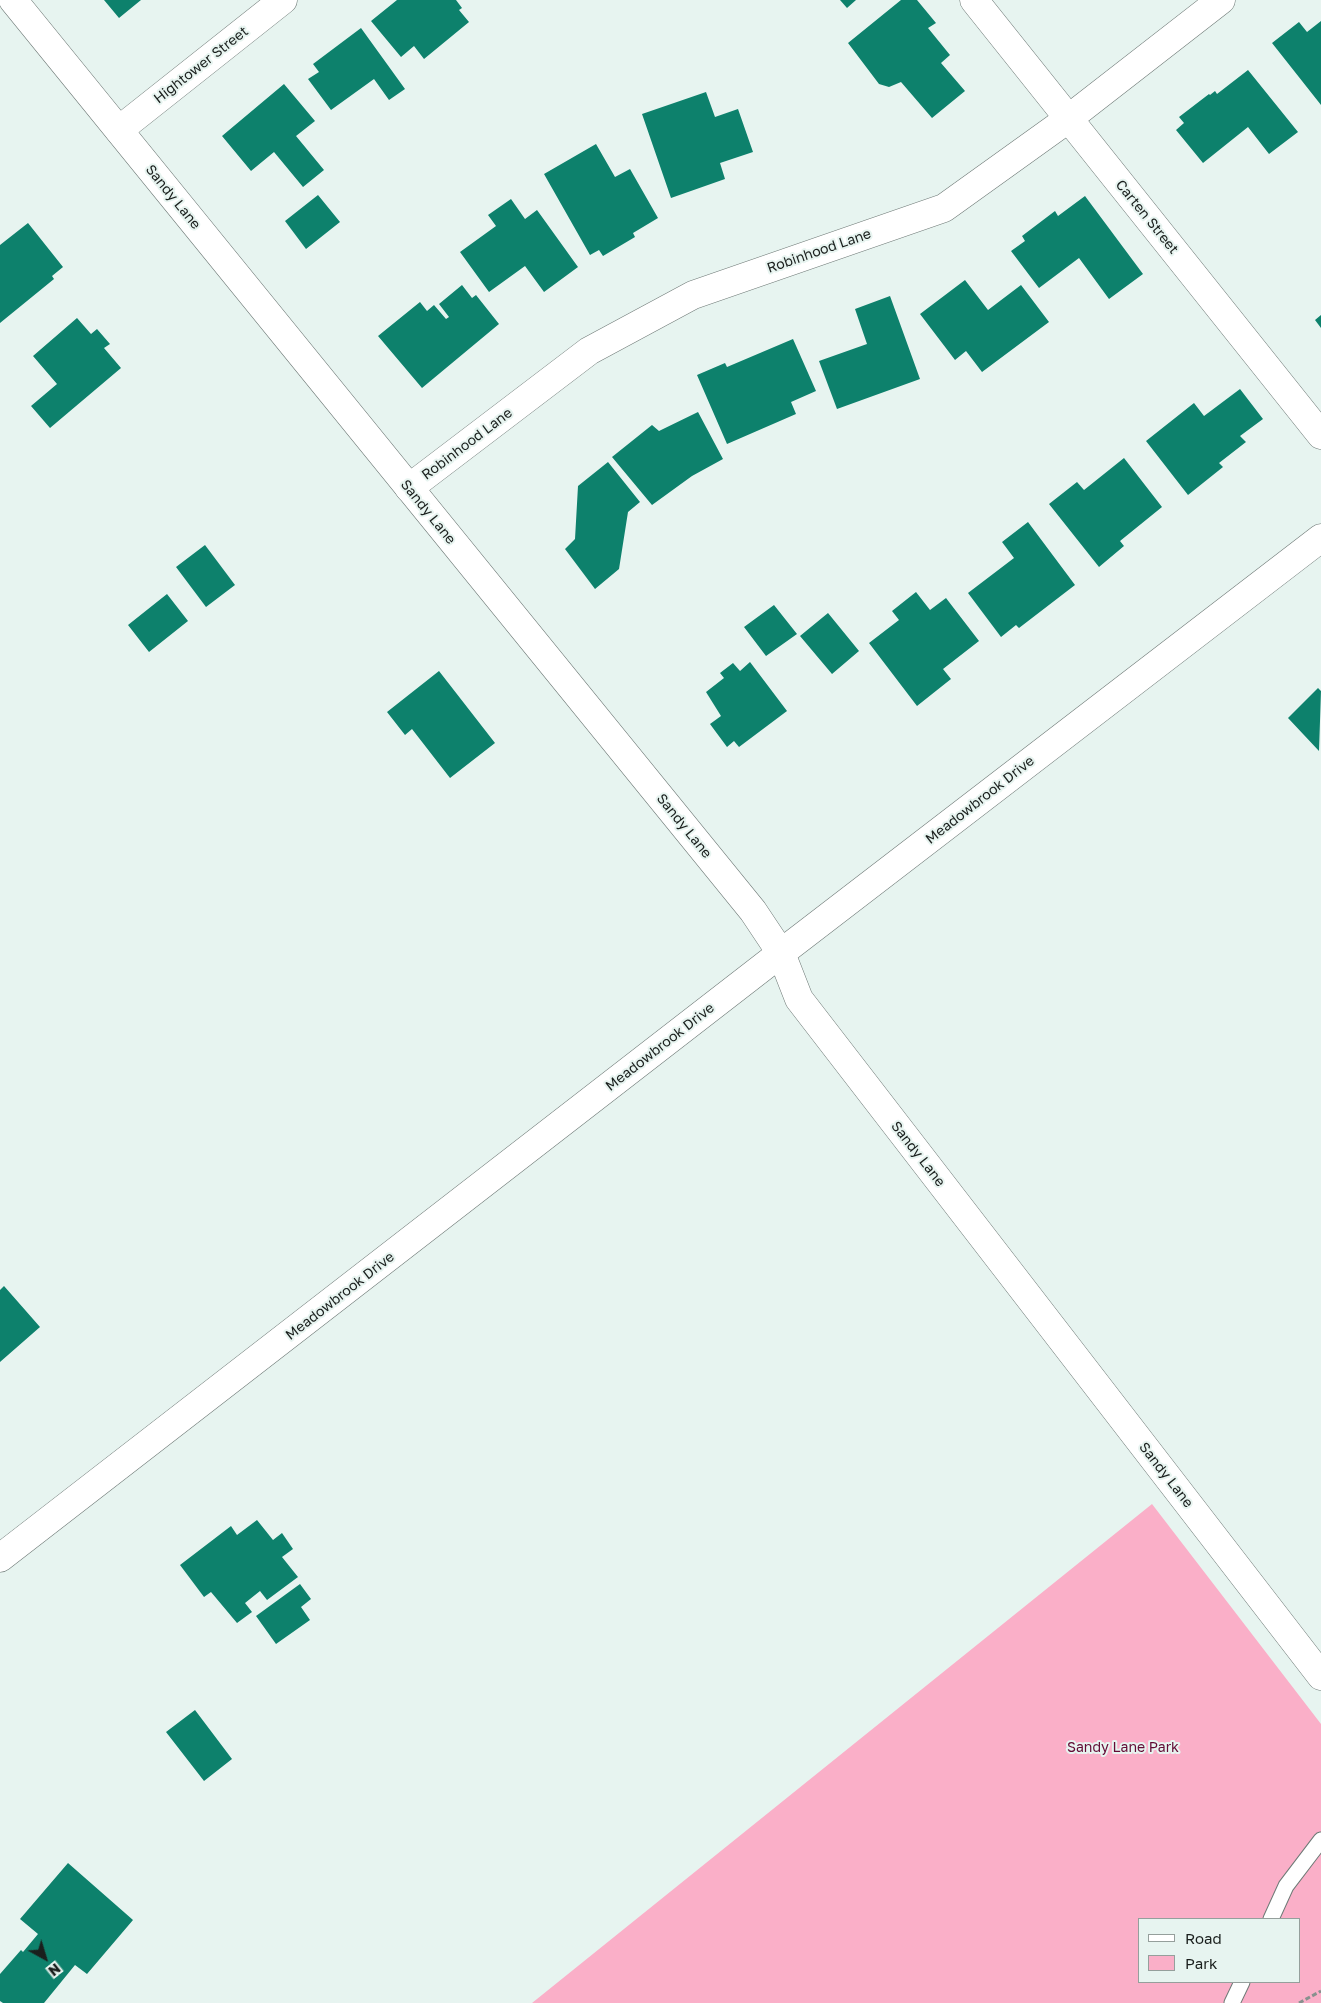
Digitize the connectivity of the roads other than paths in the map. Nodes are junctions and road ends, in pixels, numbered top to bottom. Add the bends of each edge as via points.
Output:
1 (13, 0) edge
2 (284, 0) edge
3 (974, 0) edge
4 (1221, 0) edge
5 (1068, 118) junction
6 (119, 130) junction
7 (1321, 435) edge
8 (409, 488) junction
9 (1321, 538) edge
10 (781, 953) junction
11 (0, 1558) edge
12 (1321, 1676) edge
13 (1321, 1840) edge
14 (1271, 1918) edge
15 (1242, 1983) edge
16 (1232, 2003) edge

1 - 6 street, Sandy Lane
2 - 6 street, Hightower Street
3 - 5 street, Carten Street
4 - 5 street, Robinhood Lane
5 - 7 street, Carten Street
5 - 8 street, Robinhood Lane via 944,208 693,295 589,351
6 - 8 street, Sandy Lane
8 - 10 street, Sandy Lane via 753,912
9 - 10 street, Meadowbrook Drive
10 - 11 street, Meadowbrook Drive
10 - 12 street, Sandy Lane via 799,999
13 - 14 lane via 1286,1886
15 - 16 lane

